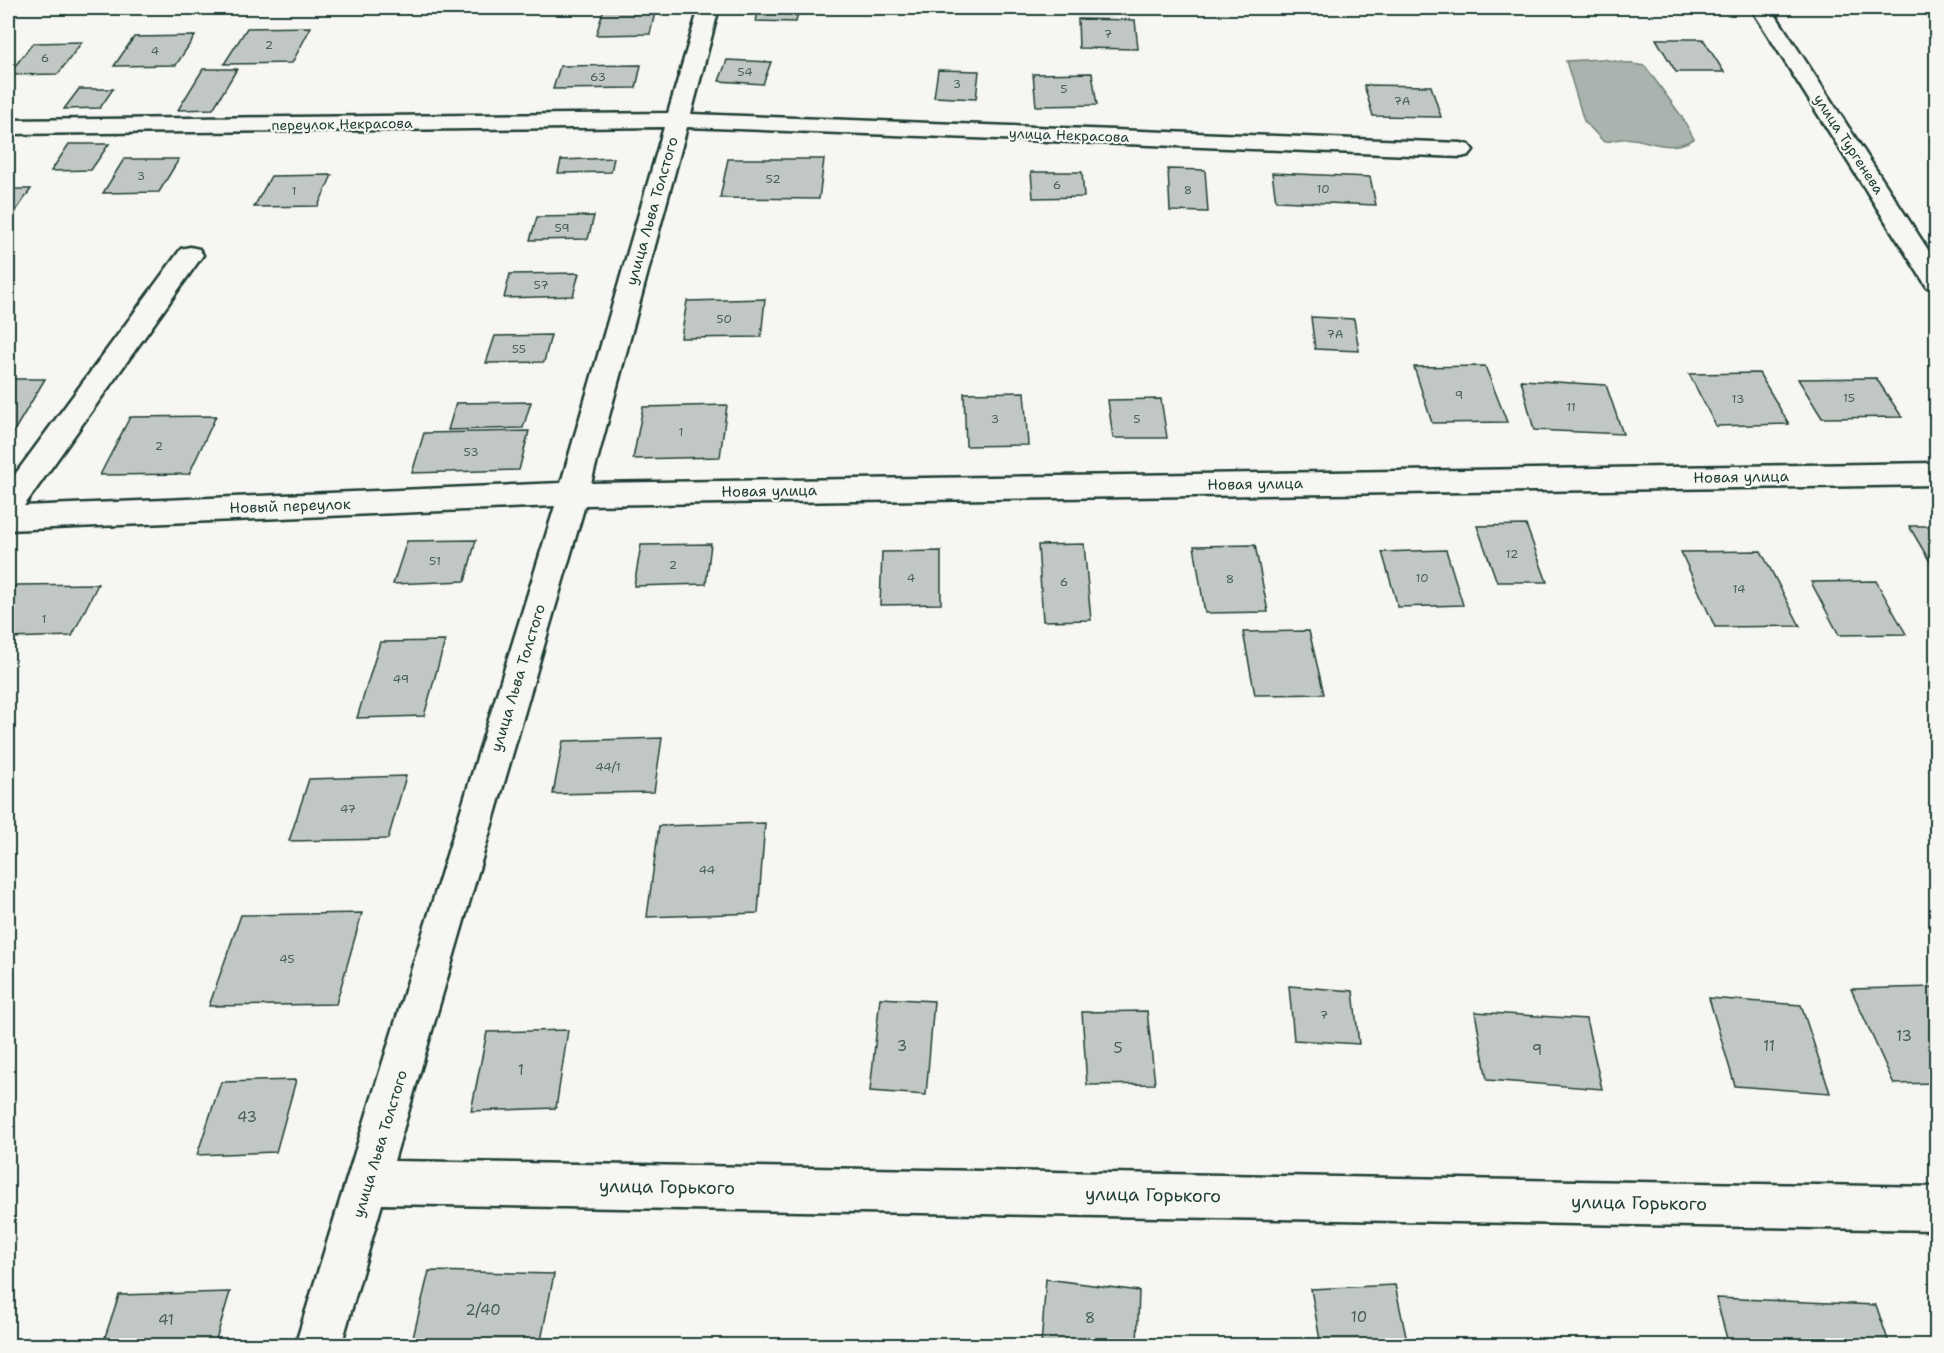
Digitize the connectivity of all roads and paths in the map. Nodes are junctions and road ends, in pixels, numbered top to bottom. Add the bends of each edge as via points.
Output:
1 (709, 8) edge
2 (1761, 8) edge
3 (677, 120) junction
4 (8, 127) edge
5 (1461, 150) dead end
6 (190, 255) dead end
7 (1936, 281) edge
8 (1936, 474) edge
9 (573, 494) junction
10 (8, 506) edge
11 (8, 518) edge
12 (369, 1182) junction
13 (1936, 1209) edge
14 (318, 1346) edge

1 - 3 street, улица Льва Толстого
2 - 7 street, улица Тургенева
3 - 4 street, переулок Некрасова
3 - 5 street, улица Некрасова
3 - 9 street, улица Льва Толстого
6 - 10 street
8 - 9 street, Новая улица
9 - 11 street, Новый переулок
9 - 12 street, улица Льва Толстого
12 - 13 street, улица Горького
12 - 14 street, улица Льва Толстого

